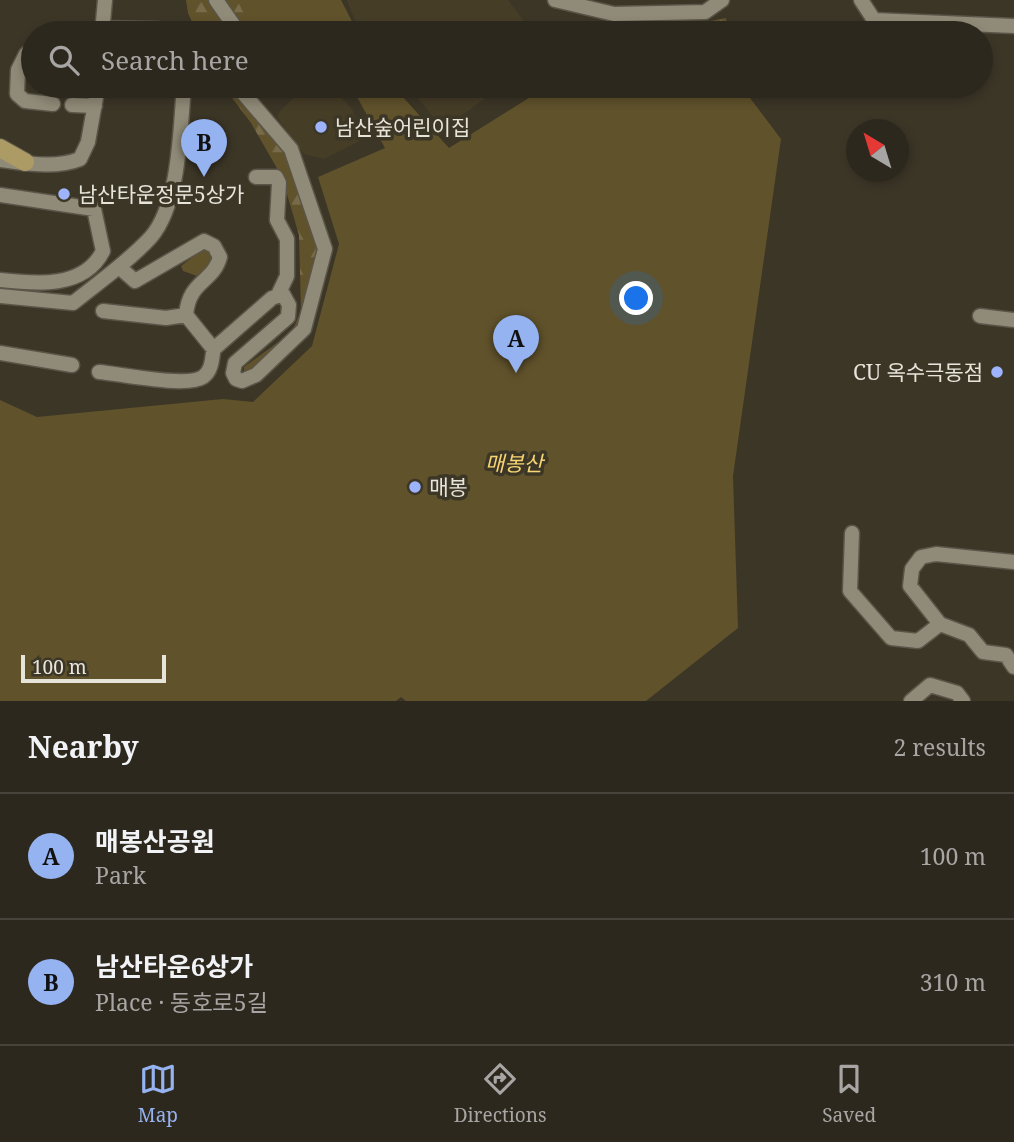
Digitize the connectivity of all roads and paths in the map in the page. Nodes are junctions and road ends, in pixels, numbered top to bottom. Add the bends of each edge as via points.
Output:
1 (105, 0) edge
2 (215, 0) edge
3 (555, 0) edge
4 (722, 0) edge
5 (862, 0) edge
6 (103, 21) edge
7 (230, 21) edge
8 (897, 21) edge
9 (993, 25) edge
10 (1014, 26) edge
11 (21, 64) edge
12 (21, 98) edge
13 (21, 98) edge
14 (96, 98) edge
15 (183, 98) edge
16 (247, 98) edge
17 (53, 104) dead end
18 (72, 105) dead end
19 (95, 106) junction
20 (0, 148) edge
21 (0, 160) edge
22 (26, 162) junction
23 (256, 177) dead end
24 (0, 195) edge
25 (119, 267) junction
26 (0, 279) edge
27 (278, 295) junction
28 (0, 296) edge
29 (103, 311) dead end
30 (186, 315) junction
31 (980, 316) dead end
32 (1014, 320) edge
33 (214, 346) junction
34 (0, 353) edge
35 (72, 365) dead end
36 (99, 372) dead end
37 (852, 533) dead end
38 (1014, 562) edge
39 (940, 624) junction
40 (1010, 661) edge
41 (911, 701) edge
42 (963, 701) edge

1 - 6 street
2 - 7 street
3 - 4 street via 623,14 705,12
5 - 8 street via 874,20
9 - 10 street
11 - 13 street via 17,93
12 - 17 street
14 - 19 street
15 - 25 street via 167,209 152,235
16 - 27 street via 291,149 325,249 304,329 249,380 236,379 232,367 288,317 287,298
18 - 19 street
19 - 22 street via 80,159
20 - 22 main road
21 - 22 street
23 - 27 street via 276,177 279,183 276,220 287,239 287,276
24 - 26 street via 94,209 103,251 93,265 71,279
25 - 28 street via 73,303
25 - 30 street via 135,281 204,241 214,246 220,257 217,267 196,285
27 - 33 street
29 - 30 street via 166,318
30 - 33 street
31 - 32 street
33 - 36 street via 204,377 188,382
34 - 35 street
37 - 39 street via 850,591 891,638 918,641
38 - 39 street via 936,554 921,557 912,569 910,586
39 - 40 street via 969,635 983,652
41 - 42 street via 930,685 957,693

